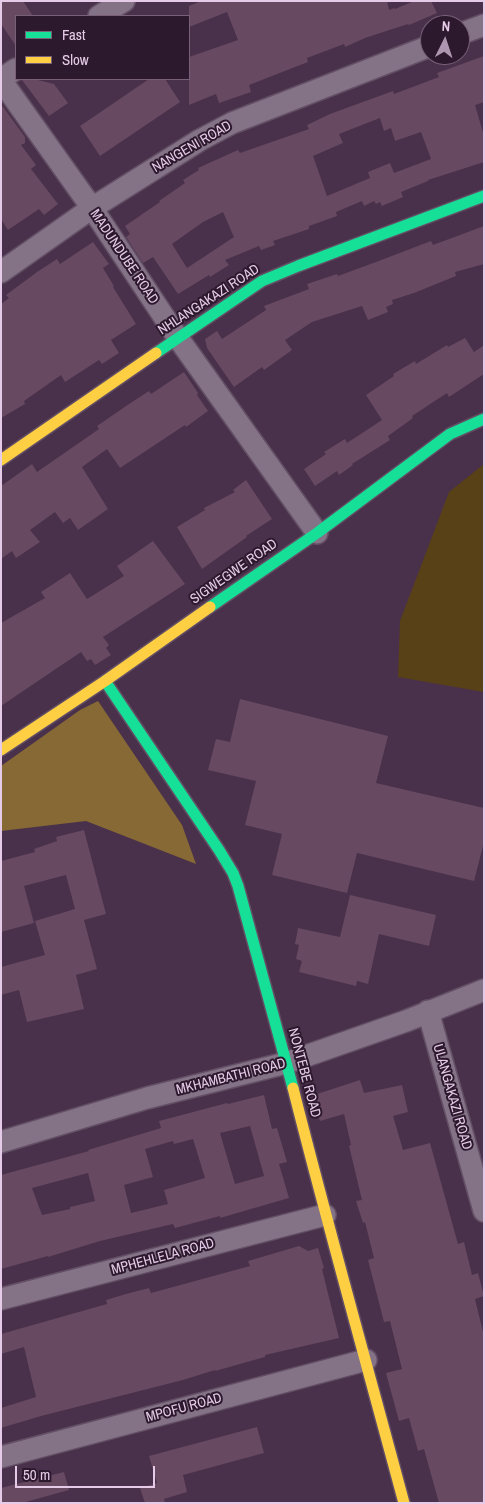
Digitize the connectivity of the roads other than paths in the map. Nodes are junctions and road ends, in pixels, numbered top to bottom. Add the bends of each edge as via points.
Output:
1 (124, 1) edge
2 (102, 15) edge
3 (484, 25) edge
4 (470, 30) edge
5 (420, 50) edge
6 (15, 70) edge
7 (1, 79) edge
8 (484, 196) edge
9 (92, 208) junction
10 (1, 272) edge
11 (178, 338) junction
12 (484, 419) edge
13 (1, 460) edge
14 (317, 532) junction
15 (105, 681) junction
16 (1, 750) edge
17 (484, 990) edge
18 (428, 1011) junction
19 (286, 1063) junction
20 (1, 1142) edge
21 (484, 1211) edge
22 (324, 1215) junction
23 (1, 1299) edge
24 (366, 1360) junction
25 (1, 1457) edge
26 (404, 1503) edge

1 - 2 street
3 - 4 street
5 - 9 street, NANGENI ROAD via 232,123
6 - 7 street
7 - 9 street, MADUNDUBE ROAD
8 - 11 street, NHLANGAKAZI ROAD via 262,281
9 - 10 street, NANGENI ROAD
9 - 11 street, MADUNDUBE ROAD
11 - 13 street, NHLANGAKAZI ROAD
11 - 14 street, MADUNDUBE ROAD
12 - 14 street, SIGWEGWE ROAD via 450,434
14 - 15 street, SIGWEGWE ROAD
15 - 16 street, SIGWEGWE ROAD
15 - 19 street, NONTEBE ROAD via 233,873
17 - 18 street, MKHAMBATHI ROAD
18 - 19 street, MKHAMBATHI ROAD
18 - 21 street, ULANGAKAZI ROAD
19 - 20 street, MKHAMBATHI ROAD via 147,1098
19 - 22 street, NONTEBE ROAD
22 - 23 street, MPHEHLELA ROAD
22 - 24 street, NONTEBE ROAD
24 - 25 street, MPOFU ROAD
24 - 26 street, NONTEBE ROAD

